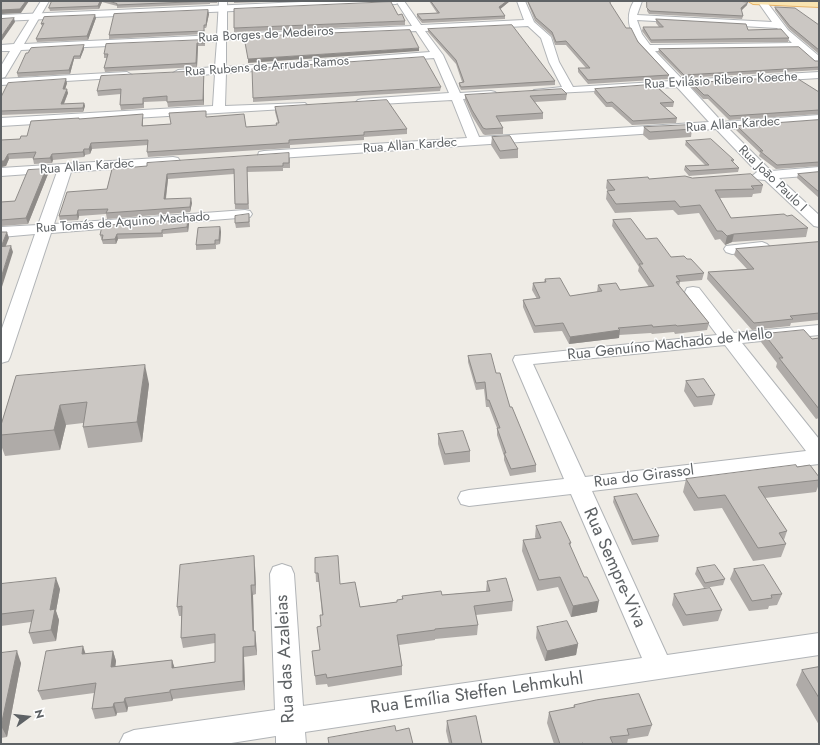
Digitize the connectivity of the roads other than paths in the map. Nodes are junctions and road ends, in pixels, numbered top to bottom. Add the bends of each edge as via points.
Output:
1 (45, 1) edge
2 (396, 1) edge
3 (400, 1) edge
4 (521, 1) edge
5 (638, 1) edge
6 (757, 1) edge
7 (819, 4) edge
8 (223, 5) edge
9 (36, 16) junction
10 (632, 17) junction
11 (1, 18) edge
12 (530, 23) junction
13 (779, 25) junction
14 (419, 28) junction
15 (222, 38) junction
16 (800, 46) junction
17 (17, 47) junction
18 (1, 48) edge
19 (648, 48) junction
20 (438, 55) junction
21 (819, 61) edge
22 (220, 70) junction
23 (166, 73) edge
24 (1, 75) edge
25 (134, 75) edge
26 (819, 75) edge
27 (1, 82) edge
28 (679, 84) junction
29 (569, 90) junction
30 (524, 92) edge
31 (501, 94) edge
32 (456, 96) junction
33 (353, 102) edge
34 (314, 104) edge
35 (219, 110) junction
36 (819, 119) edge
37 (1, 122) edge
38 (718, 126) junction
39 (475, 142) junction
40 (254, 156) edge
41 (183, 161) edge
42 (65, 168) junction
43 (819, 171) edge
44 (1, 172) edge
45 (766, 175) junction
46 (743, 177) edge
47 (244, 214) edge
48 (819, 224) edge
49 (44, 229) junction
50 (1, 232) edge
51 (779, 245) edge
52 (732, 249) dead end
53 (693, 292) dead end
54 (9, 309) edge
55 (819, 330) edge
56 (730, 339) junction
57 (1, 357) edge
58 (522, 360) joint
59 (819, 455) edge
60 (577, 485) junction
61 (469, 498) dead end
62 (282, 574) dead end
63 (819, 644) edge
64 (659, 667) junction
65 (290, 733) edge
66 (134, 744) edge

1 - 9 street
2 - 8 street
3 - 14 street
4 - 12 street
5 - 10 street
6 - 7 main road
6 - 13 street
8 - 9 street
8 - 15 street
9 - 11 street
9 - 17 street
10 - 13 street
10 - 19 street, Rua João Paulo I via 634,28
12 - 14 street, Rua Borges de Medeiros
12 - 29 street via 546,37 554,62
13 - 16 street
14 - 15 street, Rua Borges de Medeiros
14 - 20 street
15 - 17 street, Rua Borges de Medeiros
15 - 22 street
16 - 19 street
16 - 21 street
17 - 18 street, Rua Borges de Medeiros
17 - 24 street
19 - 28 street, Rua João Paulo I
20 - 22 street, Rua Rubens de Arruda Ramos
20 - 32 street
22 - 23 street, Rua Rubens de Arruda Ramos
22 - 35 street
25 - 27 street
26 - 28 street, Rua Evilásio Ribeiro Koeche
28 - 29 street, Rua Evilásio Ribeiro Koeche
28 - 38 street, Rua João Paulo I
29 - 30 street, Rua Evilásio Ribeiro Koeche
31 - 32 street
32 - 33 street
32 - 39 street
34 - 35 street
35 - 37 street
36 - 38 street, Rua Allan Kardec
38 - 39 street, Rua Allan Kardec
38 - 45 street, Rua João Paulo I
39 - 40 street, Rua Allan Kardec
41 - 42 street, Rua Allan Kardec
42 - 44 street, Rua Allan Kardec
42 - 49 street
43 - 45 street
45 - 46 street
45 - 48 street, Rua João Paulo I
47 - 49 street, Rua Tomás de Aquino Machado
49 - 50 street, Rua Tomás de Aquino Machado
49 - 54 street
51 - 52 street
53 - 56 street
54 - 57 street
55 - 56 street, Rua Genuíno Machado de Mello
56 - 58 street, Rua Genuíno Machado de Mello
56 - 59 street
58 - 60 street, Rua Sempre-Viva
59 - 60 street, Rua do Girassol
60 - 61 street, Rua do Girassol
60 - 64 street, Rua Sempre-Viva
62 - 65 street, Rua das Azaleias
63 - 64 street, Rua Emília Steffen Lehmkuhl
64 - 65 street, Rua Emília Steffen Lehmkuhl
65 - 66 street, Rua Emília Steffen Lehmkuhl

